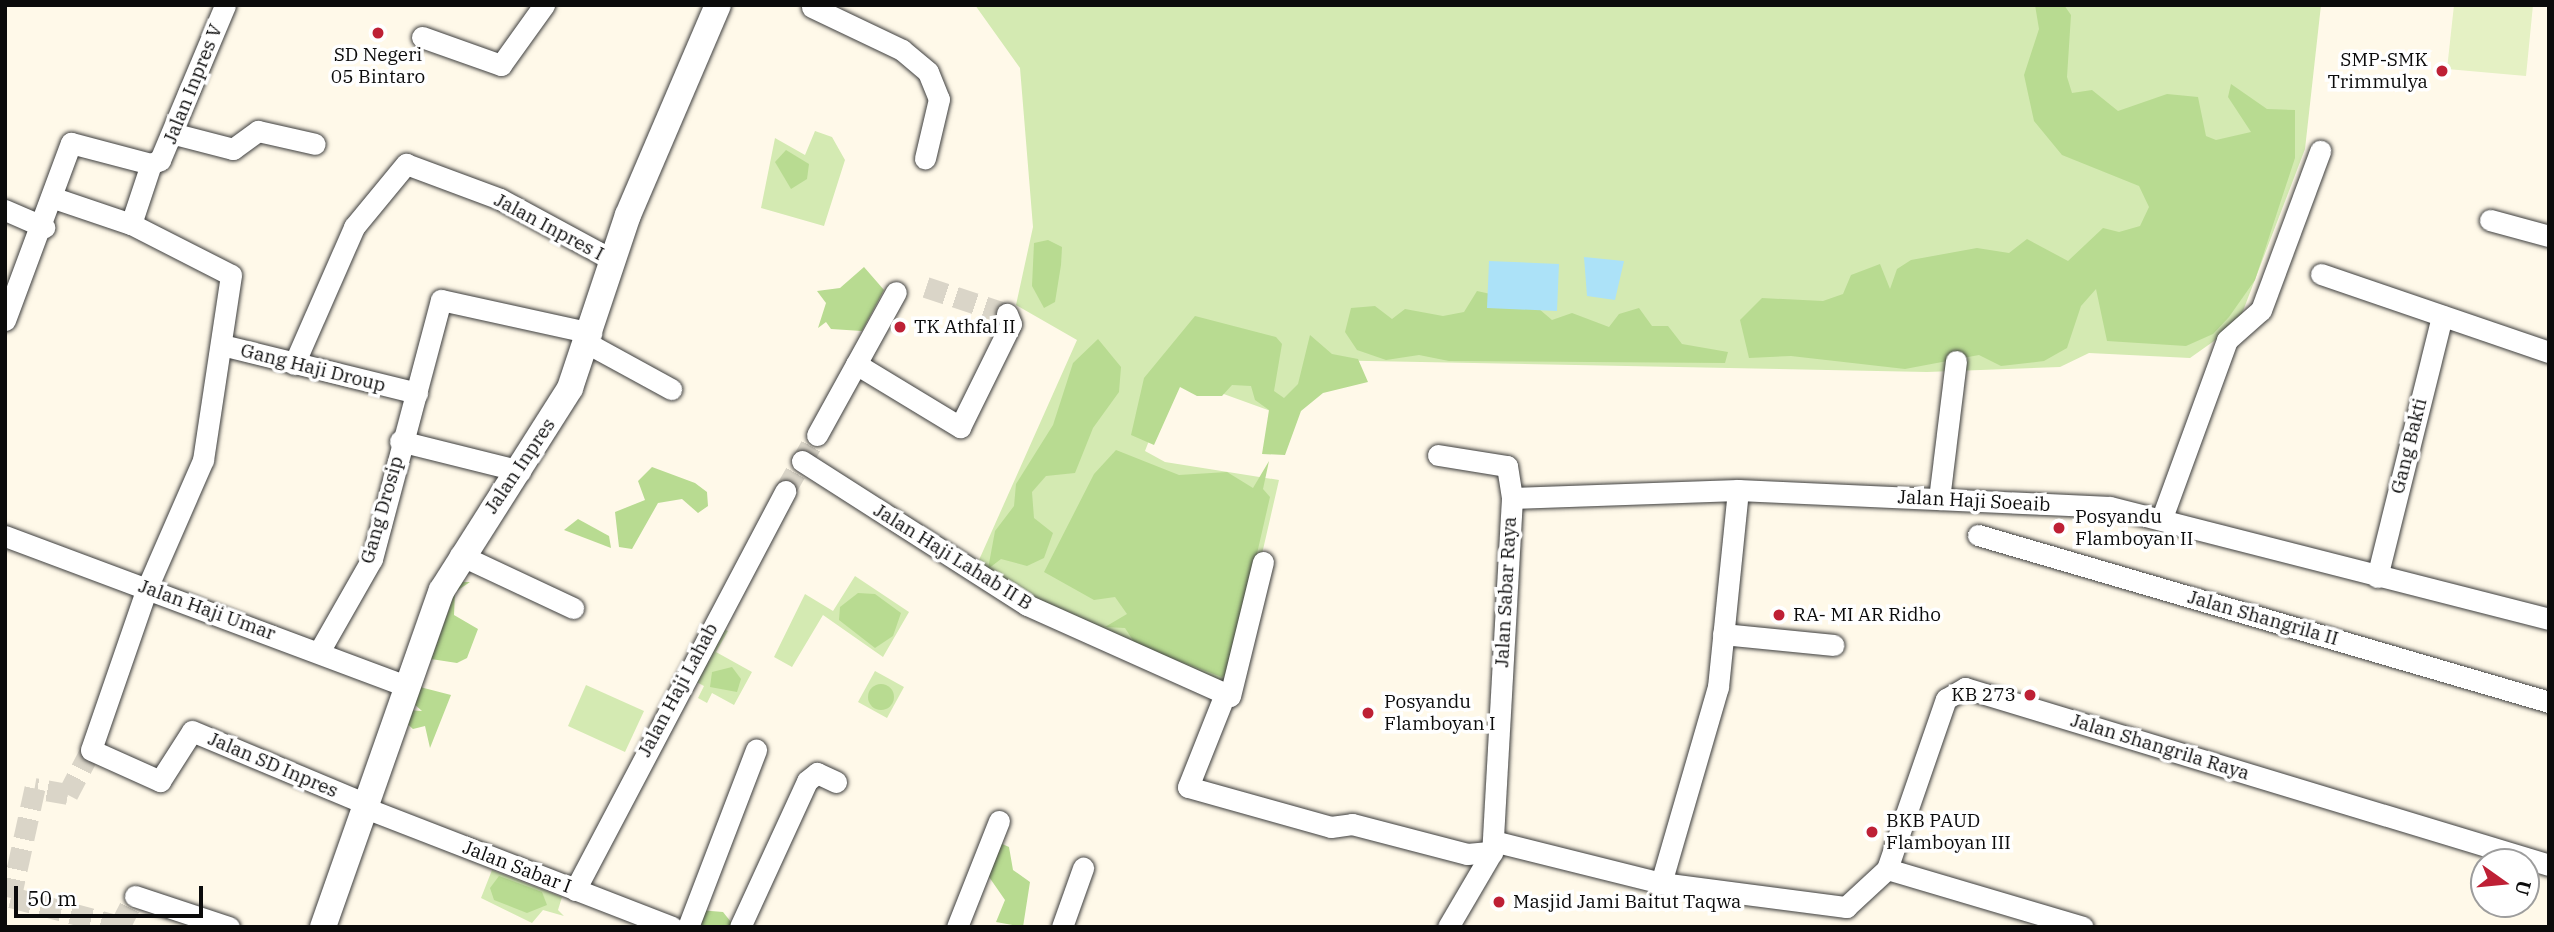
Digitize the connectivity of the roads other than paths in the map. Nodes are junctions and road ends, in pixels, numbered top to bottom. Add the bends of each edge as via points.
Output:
1 (225, 5) edge
2 (544, 5) edge
3 (718, 5) edge
4 (812, 7) dead end
5 (422, 37) dead end
6 (175, 134) junction
7 (315, 144) dead end
8 (2320, 151) dead end
9 (925, 158) dead end
10 (151, 164) junction
11 (54, 198) junction
12 (5, 210) edge
13 (2490, 220) dead end
14 (131, 224) junction
15 (44, 227) junction
16 (2549, 236) edge
17 (613, 260) junction
18 (2320, 274) dead end
19 (896, 292) dead end
20 (2442, 316) junction
21 (5, 320) edge
22 (1008, 320) dead end
23 (589, 338) junction
24 (222, 345) junction
25 (2549, 352) edge
26 (1956, 361) dead end
27 (294, 364) junction
28 (856, 364) junction
29 (671, 389) dead end
30 (416, 393) junction
31 (817, 435) tunnel mouth
32 (400, 442) junction
33 (1438, 455) dead end
34 (802, 461) dead end
35 (520, 471) junction
36 (785, 491) tunnel mouth
37 (1738, 491) junction
38 (1512, 498) junction
39 (1939, 499) junction
40 (2163, 515) junction
41 (1978, 535) dead end
42 (5, 536) edge
43 (460, 555) junction
44 (1263, 562) dead end
45 (2376, 577) junction
46 (147, 588) junction
47 (573, 608) dead end
48 (2549, 619) edge
49 (1723, 634) junction
50 (1833, 645) dead end
51 (320, 650) junction
52 (408, 687) junction
53 (1228, 695) junction
54 (2549, 702) edge
55 (756, 750) dead end
56 (836, 782) dead end
57 (364, 805) junction
58 (999, 821) dead end
59 (1492, 847) junction
60 (2549, 865) edge
61 (1083, 868) dead end
62 (1887, 869) junction
63 (1661, 883) junction
64 (575, 890) junction
65 (135, 896) dead end
66 (229, 927) edge
67 (323, 927) edge
68 (672, 927) edge
69 (688, 927) edge
70 (740, 927) edge
71 (957, 927) edge
72 (1062, 927) edge
73 (1448, 927) edge
74 (2083, 927) edge

1 - 6 street, Jalan Inpres V
2 - 5 street via 501,65
3 - 17 street, Jalan Inpres
4 - 9 street via 902,50 928,72 939,99
6 - 7 street via 233,149 244,148 258,131
6 - 10 street, Jalan Inpres V
8 - 40 street via 2261,310 2227,340
10 - 11 street, Jalan Inpres V via 80,141 71,143
10 - 14 street
11 - 14 street, Gang Haji Droup
11 - 15 street
12 - 15 street
13 - 16 street
14 - 24 street, Gang Haji Droup via 230,272
15 - 21 street
17 - 23 street, Jalan Inpres
17 - 27 street, Jalan Inpres I via 500,199 406,164 354,227
18 - 20 street
19 - 28 street
20 - 25 street
20 - 45 street, Gang Bakti
22 - 28 street via 960,427
23 - 29 street
23 - 30 street, Gang Drosip via 443,297
23 - 35 street, Jalan Inpres via 570,388
24 - 27 street, Gang Haji Droup
24 - 46 street via 204,460
26 - 39 street
27 - 30 street, Gang Haji Droup
28 - 31 street
30 - 32 street, Gang Drosip
32 - 35 street
32 - 51 street, Gang Drosip via 372,559
33 - 38 street, Jalan Sabar Raya via 1507,466
34 - 53 street, Jalan Haji Lahab II B via 1027,605
35 - 43 street, Jalan Inpres
36 - 64 street, Jalan Haji Lahab
37 - 38 street, Jalan Haji Soeaib
37 - 39 street, Jalan Haji Soeaib
37 - 49 street
38 - 59 street, Jalan Sabar Raya
39 - 40 street, Jalan Haji Soeaib
40 - 45 street, Jalan Haji Soeaib
41 - 54 street, Jalan Shangrila II
42 - 46 street, Jalan Haji Umar
43 - 47 street
43 - 52 street, Jalan Inpres
44 - 53 street
45 - 48 street, Jalan Haji Soeaib
46 - 51 street, Jalan Haji Umar
46 - 57 street, Jalan SD Inpres via 91,750 160,781 192,731
49 - 50 street
49 - 63 street via 1718,687
51 - 52 street, Jalan Haji Umar
52 - 57 street, Jalan Inpres
53 - 59 street via 1188,787 1331,827 1352,824 1467,854
55 - 69 street
56 - 70 street via 817,773 807,781
57 - 64 street, Jalan Sabar I
57 - 67 street, Jalan Inpres
58 - 71 street
59 - 63 street
59 - 73 street, Jalan Sabar Raya
60 - 62 street, Jalan Shangrila Raya via 1965,688 1946,699
61 - 72 street
62 - 63 street via 1871,889 1836,909
62 - 74 street
64 - 68 street, Jalan Sabar I
65 - 66 street

